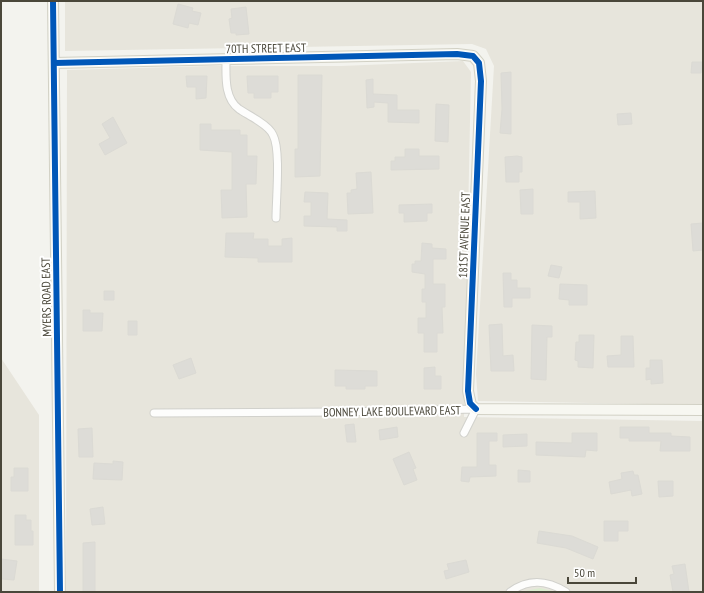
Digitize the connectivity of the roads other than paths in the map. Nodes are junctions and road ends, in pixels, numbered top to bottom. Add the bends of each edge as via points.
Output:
1 (53, 1) edge
2 (226, 60) junction
3 (477, 60) joint
4 (54, 63) junction
5 (276, 218) dead end
6 (476, 409) junction
7 (703, 410) edge
8 (154, 413) dead end
9 (464, 433) dead end
10 (60, 592) edge
11 (510, 592) edge
12 (566, 592) edge

1 - 4 street, MYERS ROAD EAST
2 - 3 street, 70TH STREET EAST via 457,54 467,54
2 - 4 street, 70TH STREET EAST
2 - 5 street via 227,86 232,102 269,129 275,140
3 - 6 street, 181ST AVENUE EAST via 481,81 468,391 470,403
4 - 10 street, MYERS ROAD EAST
6 - 7 street, BONNEY LAKE BOULEVARD EAST
6 - 8 street, BONNEY LAKE BOULEVARD EAST
6 - 9 street
11 - 12 street via 528,583 541,581

